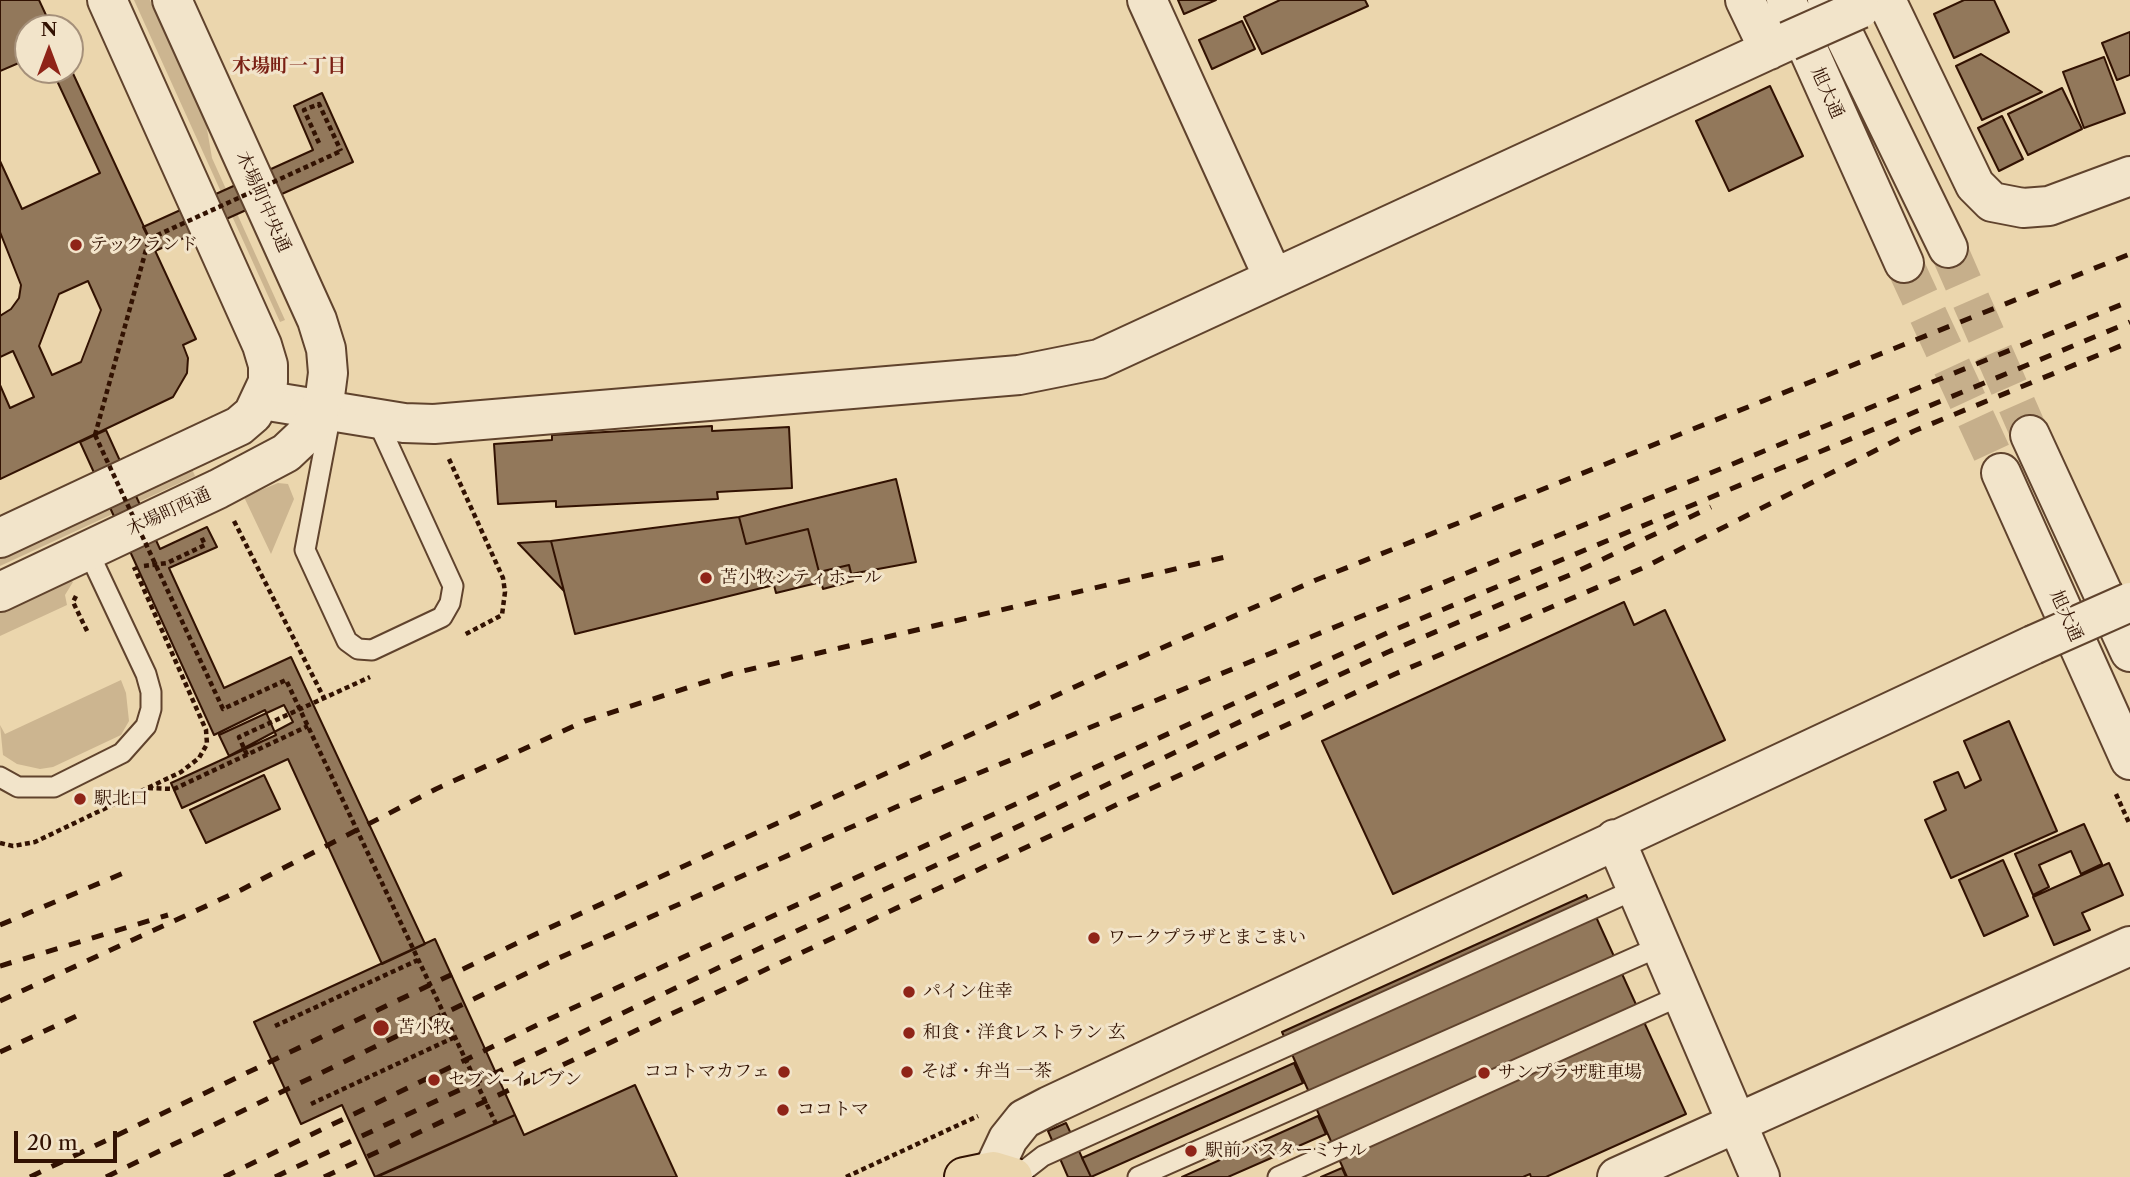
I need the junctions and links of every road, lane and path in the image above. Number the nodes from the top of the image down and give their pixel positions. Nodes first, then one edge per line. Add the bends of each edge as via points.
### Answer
1 (107, 0) edge
2 (172, 0) edge
3 (1147, 0) edge
4 (1745, 0) edge
5 (1786, 0) edge
6 (1863, 2) edge
7 (1779, 46) junction
8 (319, 143) dead end
9 (2130, 176) edge
10 (1948, 248) tunnel mouth
11 (1904, 263) tunnel mouth
12 (1273, 276) junction
13 (262, 400) junction
14 (326, 410) junction
15 (376, 418) junction
16 (2030, 435) tunnel mouth
17 (2001, 473) tunnel mouth
18 (230, 513) dead end
19 (0, 538) edge
20 (161, 546) dead end
21 (88, 551) junction
22 (0, 593) edge
23 (2130, 602) edge
24 (2130, 652) edge
25 (324, 698) dead end
26 (290, 713) dead end
27 (308, 726) junction
28 (247, 755) junction
29 (2130, 760) edge
30 (0, 777) edge
31 (147, 788) junction
32 (1615, 839) junction
33 (0, 844) edge
34 (1636, 889) junction
35 (1661, 946) junction
36 (2130, 946) edge
37 (418, 960) junction
38 (1682, 995) junction
39 (275, 1026) dead end
40 (455, 1037) junction
41 (311, 1104) dead end
42 (991, 1110) dead end
43 (496, 1124) dead end
44 (1737, 1124) junction
45 (986, 1176) edge
46 (846, 1177) edge
47 (1138, 1177) edge
48 (1278, 1177) edge
49 (1617, 1177) edge
50 (1760, 1177) edge

1 - 13 street via 262,345 268,382
2 - 14 street, 木場町中央通 via 317,320 326,349
3 - 12 street
4 - 7 street
5 - 11 street, 旭大通
6 - 7 street, bridge
6 - 9 street via 1975,186 1992,201 2023,208 2049,205
6 - 10 street
7 - 12 street
8 - 27 path, bridge via 304,110 318,104 341,151 149,239 95,435 223,709 286,680
12 - 15 street via 1099,359 1018,375 433,424
13 - 14 street
13 - 19 street via 239,426
14 - 15 street
14 - 15 lane via 305,550 347,641 358,649 372,650 442,617 453,586
14 - 21 street, 木場町西通 via 286,453
16 - 24 street
17 - 29 street, 旭大通
18 - 25 path
20 - 31 path via 138,557 134,567 206,730 207,744 181,772
21 - 22 street, 木場町西通
21 - 30 lane via 146,674 151,692 146,726 122,753 54,787 18,787
23 - 32 street, bridge
26 - 28 path via 239,737
27 - 28 path
27 - 37 path, bridge
28 - 31 path via 174,789
31 - 33 path via 34,842
32 - 34 street
32 - 45 street via 1024,1119
34 - 35 street
34 - 45 lane via 1043,1156
35 - 38 street
35 - 47 lane
36 - 44 street
37 - 39 path
37 - 40 path, bridge
38 - 44 street
38 - 48 lane
40 - 41 path
40 - 43 path, bridge
42 - 46 path
44 - 49 street
44 - 50 street

